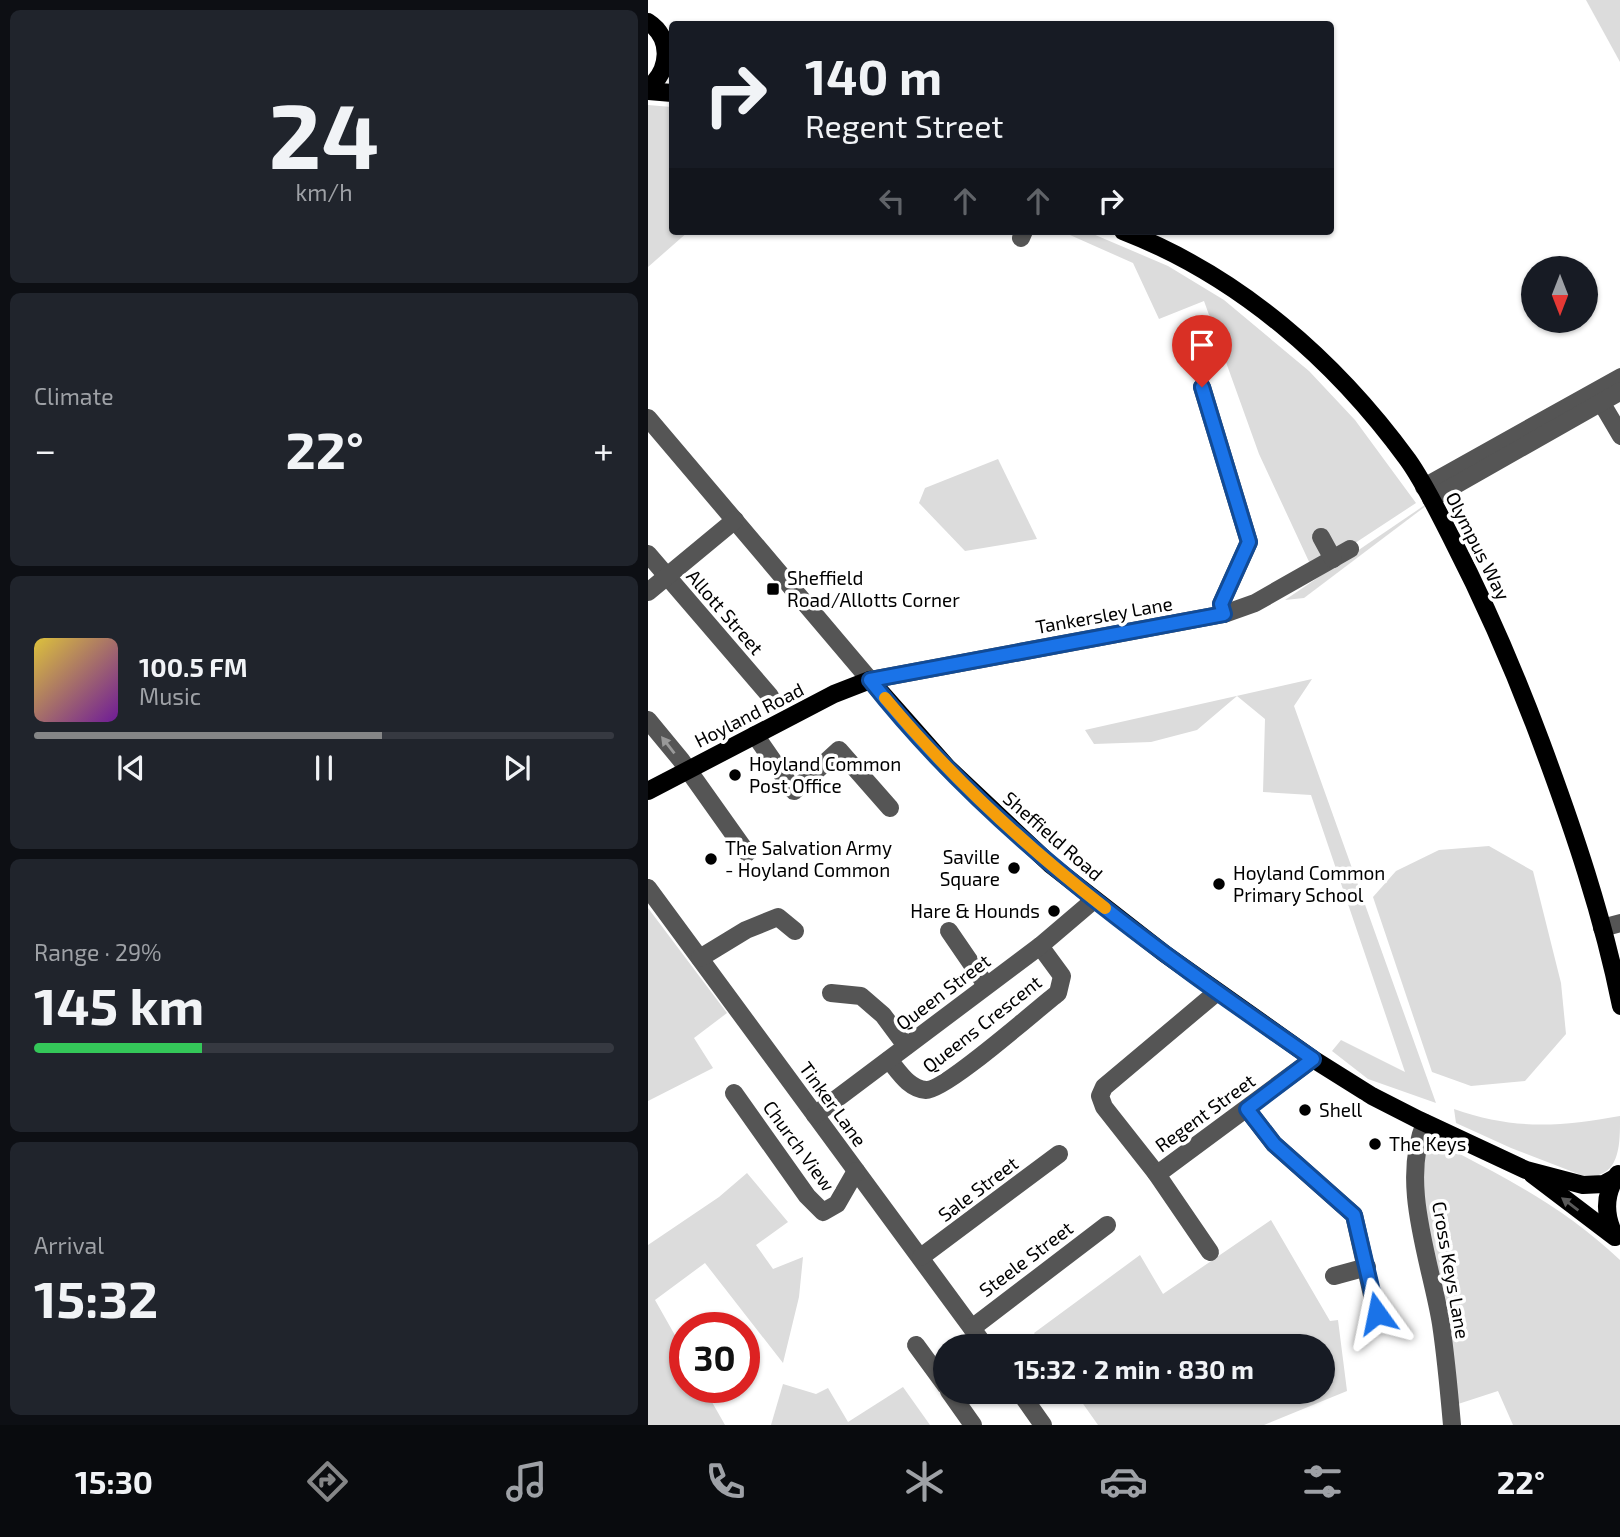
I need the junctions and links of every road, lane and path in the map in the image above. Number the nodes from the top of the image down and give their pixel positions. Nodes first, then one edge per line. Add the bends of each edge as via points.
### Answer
1 (648, 22) edge
2 (669, 52) edge
3 (648, 89) edge
4 (669, 92) edge
5 (1131, 235) edge
6 (1620, 377) edge
7 (1202, 387) dead end
8 (1620, 391) edge
9 (1573, 402) junction
10 (1601, 402) junction
11 (650, 425) edge
12 (1620, 436) edge
13 (1428, 493) junction
14 (735, 520) junction
15 (1321, 537) dead end
16 (1350, 549) dead end
17 (648, 554) edge
18 (1333, 559) junction
19 (667, 577) junction
20 (648, 592) edge
21 (1224, 614) junction
22 (870, 680) junction
23 (770, 696) dead end
24 (648, 720) edge
25 (755, 735) junction
26 (687, 770) junction
27 (648, 791) edge
28 (890, 808) dead end
29 (747, 853) dead end
30 (648, 888) edge
31 (1094, 900) junction
32 (1620, 923) edge
33 (1602, 928) junction
34 (949, 930) dead end
35 (795, 931) dead end
36 (1040, 946) junction
37 (700, 958) junction
38 (986, 985) junction
39 (1217, 992) junction
40 (831, 993) dead end
41 (1620, 1006) edge
42 (906, 1046) junction
43 (1313, 1059) junction
44 (889, 1060) junction
45 (734, 1093) dead end
46 (1247, 1109) junction
47 (815, 1115) junction
48 (1425, 1123) junction
49 (1059, 1154) dead end
50 (1526, 1170) junction
51 (856, 1171) junction
52 (1156, 1173) junction
53 (1618, 1175) edge
54 (1107, 1225) dead end
55 (1618, 1240) edge
56 (1210, 1252) dead end
57 (921, 1257) junction
58 (1367, 1267) junction
59 (1334, 1276) dead end
60 (1377, 1313) dead end
61 (972, 1328) junction
62 (976, 1334) edge
63 (916, 1345) dead end
64 (933, 1368) edge
65 (958, 1404) edge
66 (1028, 1404) edge
67 (1041, 1424) edge
68 (973, 1425) edge
69 (1452, 1425) edge

1 - 2 main road
2 - 3 main road via 663,72
3 - 4 main road
5 - 13 main road, Olympus Way via 1201,268 1268,312 1345,384
6 - 9 street
7 - 21 street via 1249,542 1221,604
8 - 10 street
9 - 10 street
9 - 13 street
10 - 12 street
10 - 13 street
11 - 14 street, Sheffield Road
13 - 33 main road, Olympus Way via 1520,685 1564,803
14 - 19 street
14 - 22 street, Sheffield Road
15 - 18 street
16 - 18 street, Tankersley Lane
17 - 19 street, Allott Street
18 - 21 street, Tankersley Lane via 1255,603
19 - 20 street
19 - 23 street, Allott Street
21 - 22 street, Tankersley Lane
22 - 25 main road, Hoyland Road
22 - 31 main road, Sheffield Road via 983,803
26 -> 24 street
25 - 26 main road, Hoyland Road
25 - 28 street via 794,791 839,750
26 - 27 main road, Hoyland Road
26 - 29 street
30 - 37 street, Tinker Lane
31 - 36 street, Queen Street
31 - 39 main road, Sheffield Road
32 - 33 street
33 - 41 main road, Olympus Way
34 - 38 street
35 - 37 street via 778,917
36 - 38 street, Queen Street
36 - 44 street, Queens Crescent via 1062,976 1058,993 954,1076 930,1090 918,1089
37 - 47 street, Tinker Lane
38 - 42 street, Queen Street
39 - 43 main road, Sheffield Road
39 - 52 street, Regent Street via 1104,1087 1100,1096
40 - 42 street via 861,996 883,1015
42 - 44 street, Queen Street
43 - 46 street, Regent Street
43 - 48 main road, Sheffield Road
44 - 47 street, Queen Street
45 - 51 street, Church View via 823,1212 837,1204
46 - 52 street, Regent Street
46 - 58 street via 1274,1144 1349,1208 1357,1220
47 - 51 street, Tinker Lane
48 - 50 main road, Sheffield Road
48 - 69 street, Cross Keys Lane via 1416,1159 1416,1201 1441,1323
49 - 57 street, Sale Street
50 - 53 main road, Sheffield Road via 1583,1185 1604,1184
55 -> 50 main road, Sheffield Road
51 - 57 street, Tinker Lane
52 - 56 street
53 - 55 main road via 1606,1208
54 - 61 street, Steele Street
57 - 61 street, Tinker Lane
58 - 59 street
58 - 60 street
61 - 62 street, Tinker Lane
63 - 64 street
65 - 68 street
66 - 67 street

